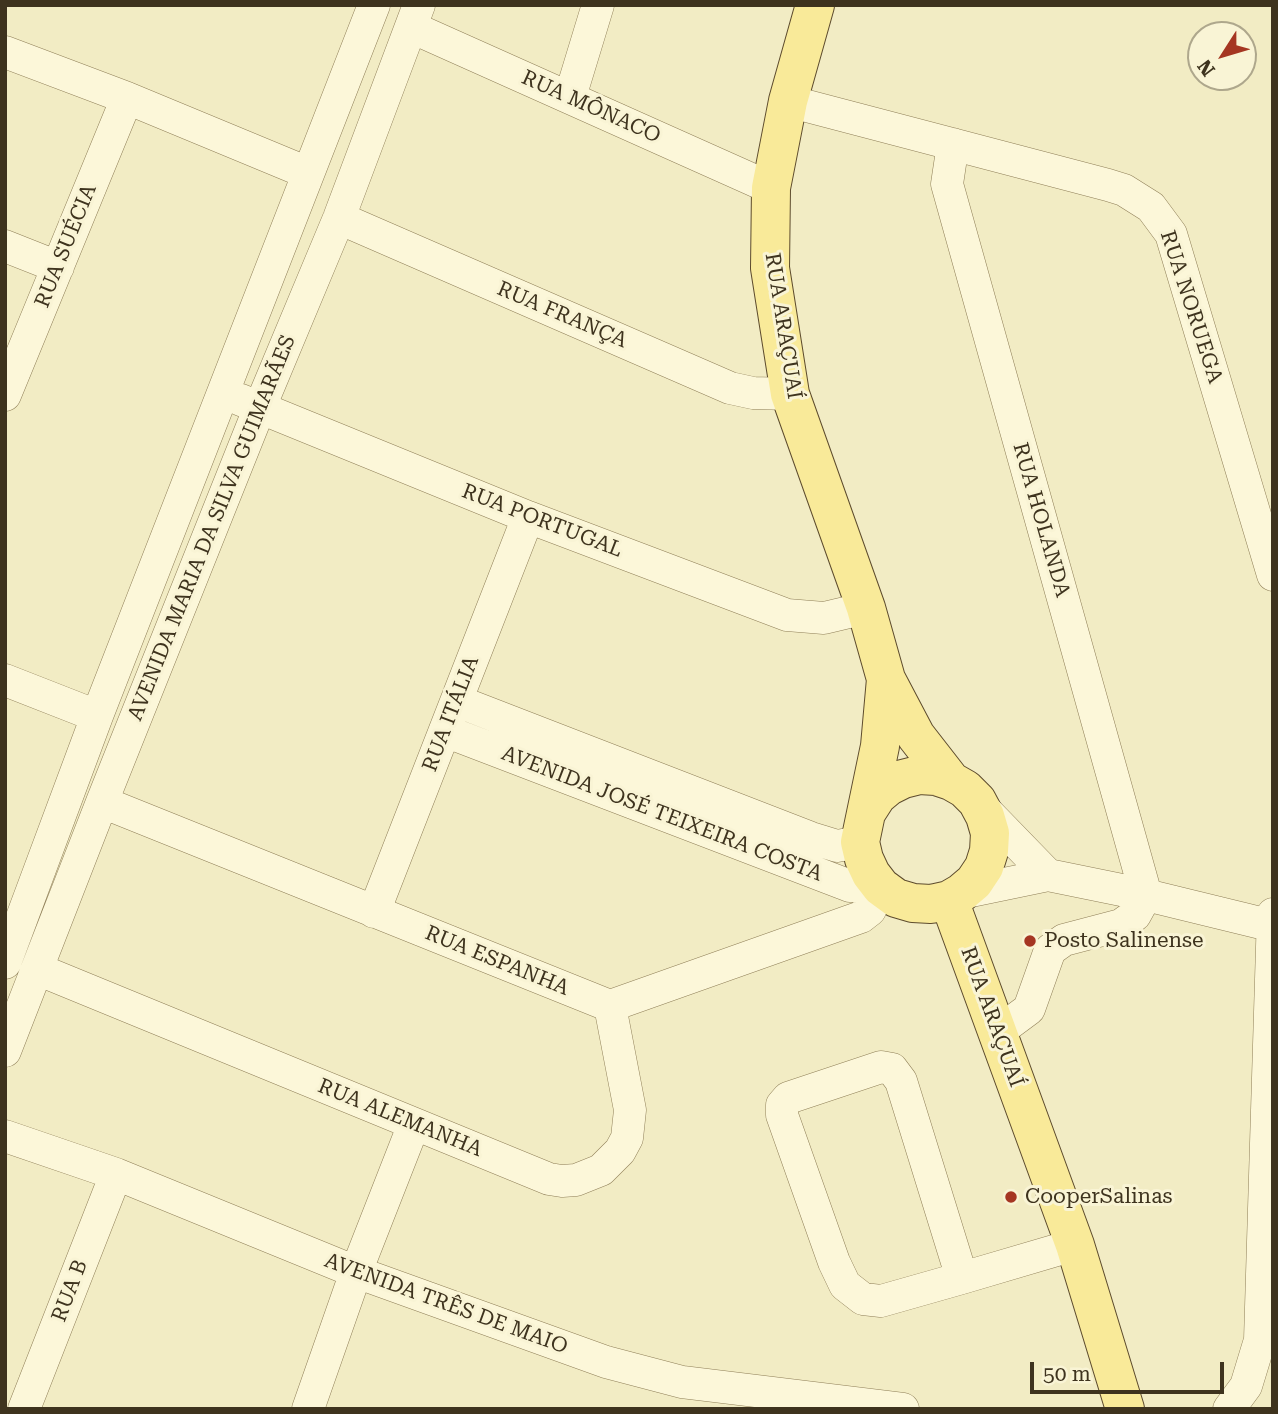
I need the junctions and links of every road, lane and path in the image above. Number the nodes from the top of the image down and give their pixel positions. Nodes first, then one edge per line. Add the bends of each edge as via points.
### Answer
1 (374, 5) edge
2 (598, 5) edge
3 (815, 5) edge
4 (415, 16) edge
5 (5, 52) edge
6 (570, 97) junction
7 (127, 98) junction
8 (788, 101) junction
9 (953, 144) junction
10 (308, 173) junction
11 (771, 188) junction
12 (339, 218) junction
13 (5, 247) edge
14 (58, 267) junction
15 (225, 393) junction
16 (790, 394) junction
17 (5, 395) edge
18 (260, 407) junction
19 (528, 517) junction
20 (1273, 575) edge
21 (866, 608) junction
22 (886, 679) junction
23 (5, 680) edge
24 (457, 701) junction
25 (97, 716) junction
26 (445, 731) junction
27 (964, 791) junction
28 (102, 803) junction
29 (864, 826) junction
30 (1048, 875) junction
31 (881, 887) junction
32 (1146, 895) junction
33 (955, 897) junction
34 (374, 912) junction
35 (1272, 922) edge
36 (6, 957) edge
37 (37, 969) junction
38 (610, 1006) junction
39 (998, 1032) junction
40 (5, 1051) edge
41 (414, 1124) junction
42 (5, 1136) edge
43 (116, 1174) junction
44 (1075, 1245) junction
45 (356, 1272) junction
46 (962, 1278) junction
47 (1237, 1398) edge
48 (24, 1409) edge
49 (308, 1409) edge
50 (903, 1409) edge
51 (1125, 1409) edge

1 - 10 street, AVENIDA MARIA DA SILVA GUIMARÃES
2 - 6 street
3 - 8 main road, RUA ARAÇUAÍ
4 - 6 street, RUA MÔNACO
4 - 12 street, AVENIDA MARIA DA SILVA GUIMARÃES
5 - 7 street
6 - 11 street, RUA MÔNACO
7 - 10 street
7 - 14 street, RUA SUÉCIA
8 - 9 street, RUA NORUEGA
8 - 11 main road, RUA ARAÇUAÍ
9 - 20 street, RUA NORUEGA via 1124,190 1162,219 1171,234
9 - 32 street, RUA HOLANDA via 947,184
10 - 15 street, AVENIDA MARIA DA SILVA GUIMARÃES
11 - 16 main road, RUA ARAÇUAÍ via 770,268
12 - 16 street, RUA FRANÇA via 730,388
12 - 18 street, AVENIDA MARIA DA SILVA GUIMARÃES
13 - 14 street
14 - 17 street, RUA SUÉCIA
15 - 18 street, RUA PORTUGAL
15 - 25 street, AVENIDA MARIA DA SILVA GUIMARÃES
16 - 21 main road, RUA ARAÇUAÍ
18 - 19 street, RUA PORTUGAL
18 - 28 street, AVENIDA MARIA DA SILVA GUIMARÃES
19 - 21 street, RUA PORTUGAL via 787,615 824,618
19 - 24 street, RUA ITÁLIA
21 - 22 main road, RUA ARAÇUAÍ
22 - 27 main road, RUA ARAÇUAÍ via 916,736
22 - 29 main road, RUA ARAÇUAÍ via 880,746
23 - 25 street
24 - 26 street, RUA ITÁLIA
24 - 29 street, AVENIDA JOSÉ TEIXEIRA COSTA via 811,838 838,845
25 - 36 street, AVENIDA MARIA DA SILVA GUIMARÃES
26 - 31 street, AVENIDA JOSÉ TEIXEIRA COSTA via 850,886
26 - 34 street, RUA ITÁLIA
27 - 29 main road via 919,775 904,779 877,796
27 - 30 street
27 - 33 main road via 988,825 989,851 974,882
28 - 34 street, RUA ESPANHA
28 - 37 street, AVENIDA MARIA DA SILVA GUIMARÃES
29 - 31 main road via 867,866
30 - 32 street
30 - 33 street
31 - 33 main road via 914,903 932,904
31 - 38 street via 870,910 861,917
32 - 35 street
32 - 39 street via 1135,915 1121,925 1064,940 1050,950 1028,1009
33 - 39 main road, RUA ARAÇUAÍ
34 - 38 street, RUA ESPANHA
35 - 47 street via 1260,1340
37 - 40 street, AVENIDA MARIA DA SILVA GUIMARÃES
37 - 41 street, RUA ALEMANHA
38 - 41 street, RUA ALEMANHA via 630,1124 620,1151 601,1170 576,1180 549,1179
39 - 44 main road, RUA ARAÇUAÍ
41 - 45 street
42 - 43 street, AVENIDA TRÊS DE MAIO
43 - 45 street, AVENIDA TRÊS DE MAIO
43 - 48 street, RUA B
44 - 46 street
44 - 51 main road, RUA ARAÇUAÍ
45 - 49 street
45 - 50 street, AVENIDA TRÊS DE MAIO via 606,1362 682,1382
46 - 46 street via 901,1081 892,1069 881,1067 788,1098 782,1115 845,1286 863,1298 881,1301

